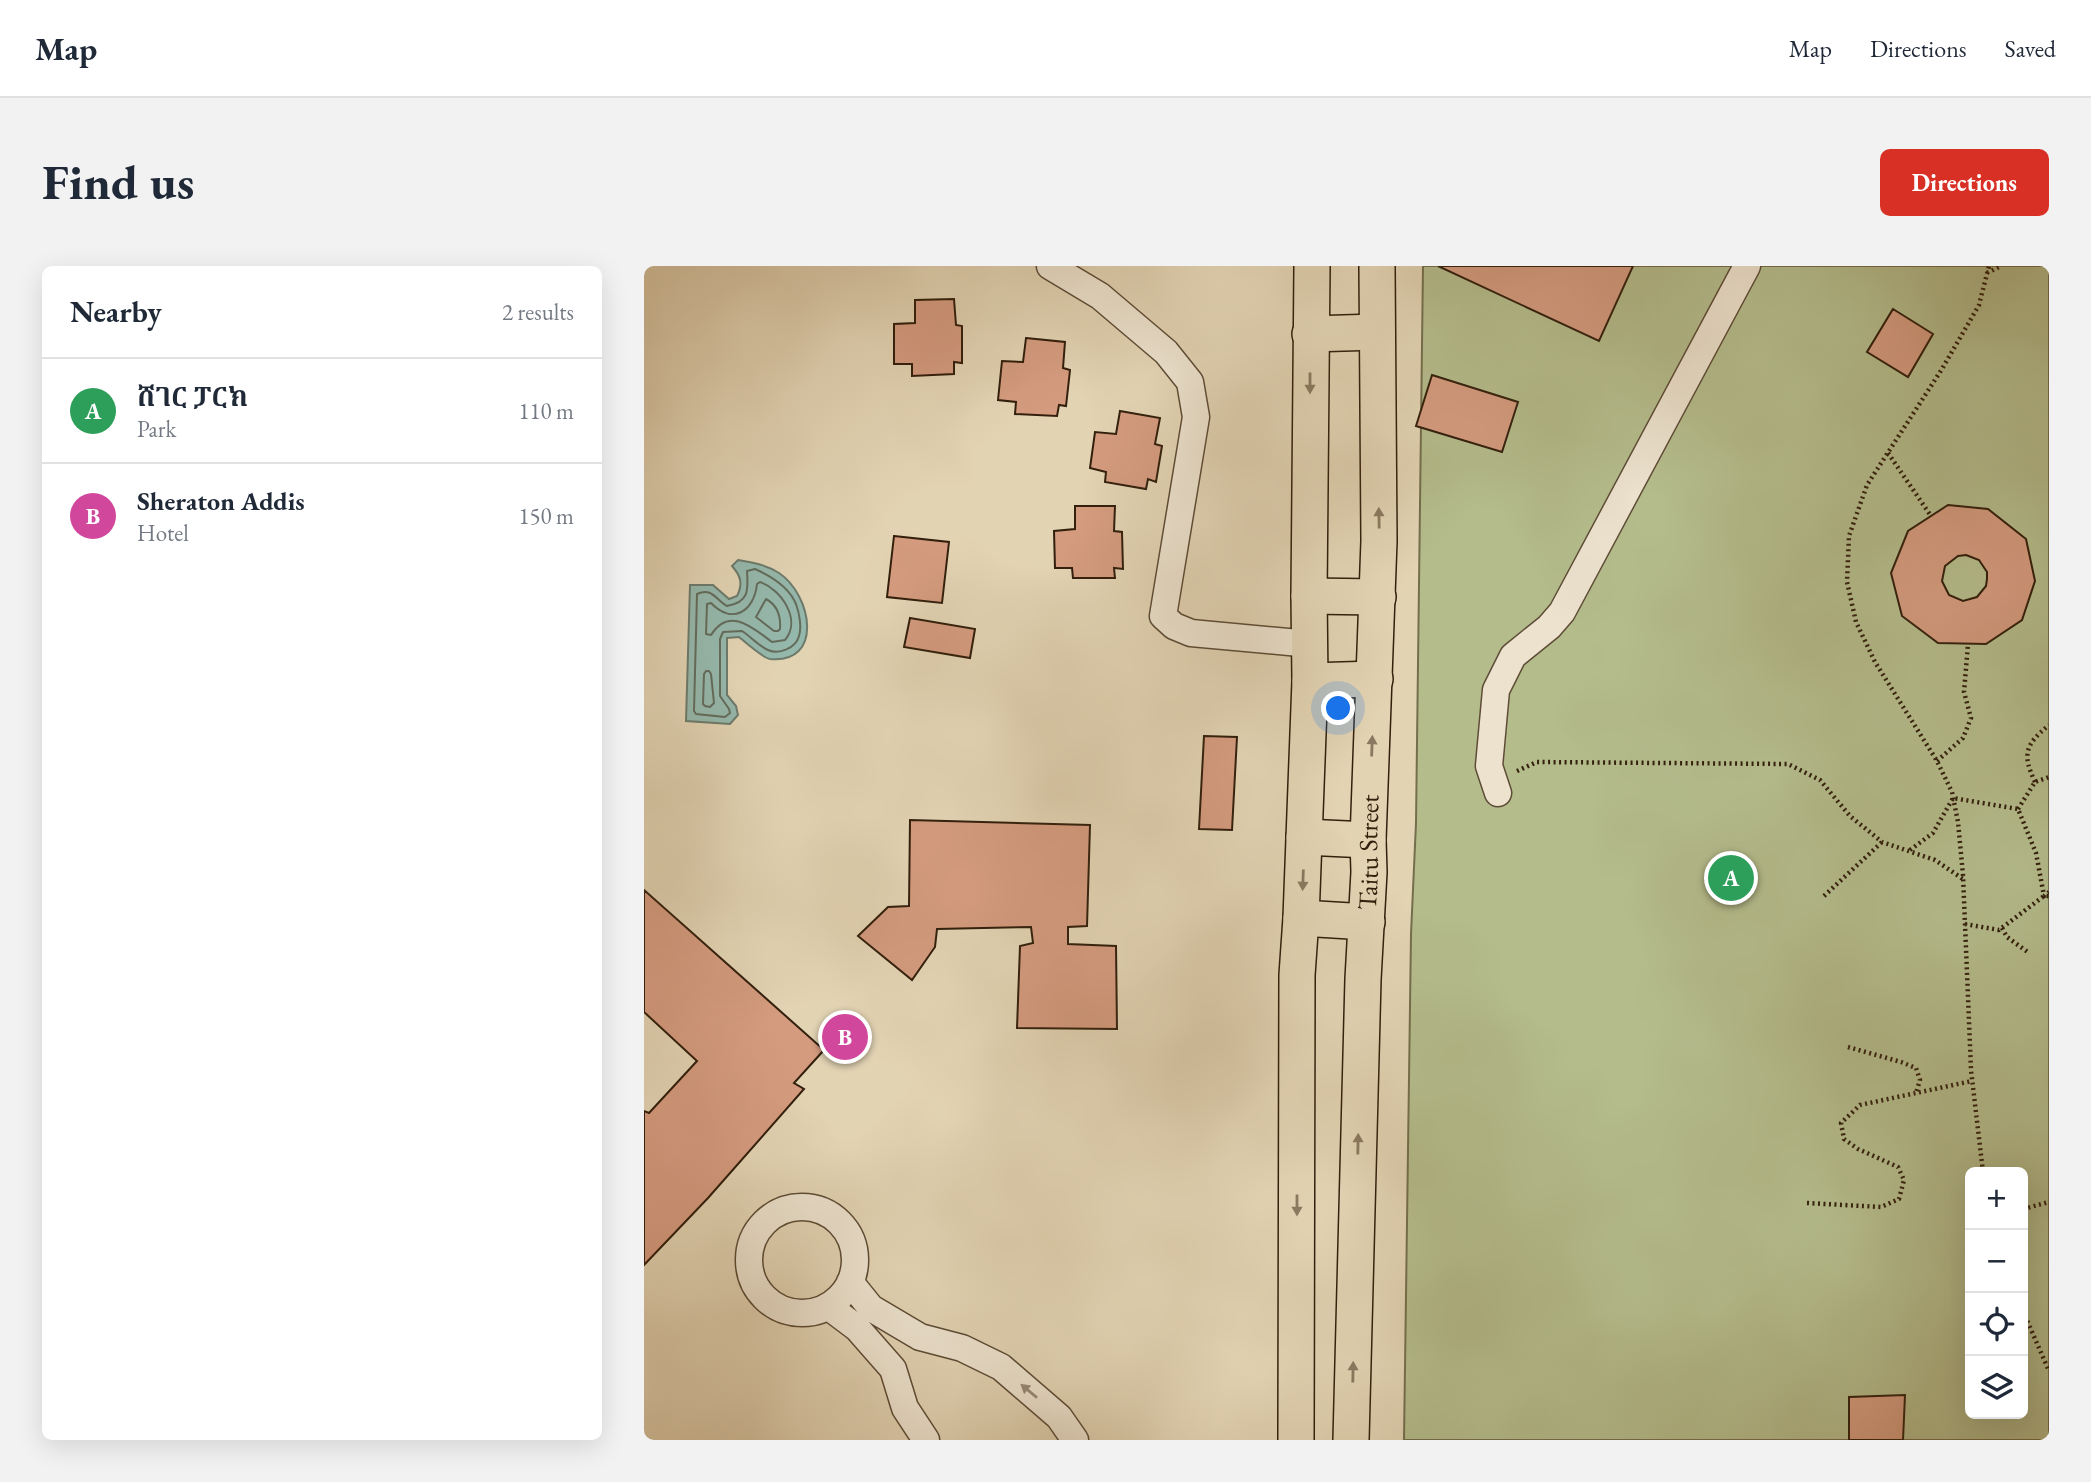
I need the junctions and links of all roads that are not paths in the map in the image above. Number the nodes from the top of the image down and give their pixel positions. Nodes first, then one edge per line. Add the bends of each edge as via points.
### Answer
1 (1050, 266) edge
2 (1312, 266) edge
3 (1377, 266) edge
4 (1747, 266) edge
5 (1377, 332) junction
6 (1310, 334) junction
7 (1309, 596) junction
8 (1377, 597) junction
9 (1310, 644) junction
10 (1375, 679) junction
11 (1310, 681) junction
12 (1498, 793) road end
13 (1304, 837) junction
14 (1368, 840) junction
15 (1301, 918) junction
16 (1367, 922) junction
17 (850, 1282) junction
18 (829, 1307) junction
19 (920, 1337) junction
20 (893, 1369) junction
21 (926, 1440) edge
22 (1075, 1440) edge
23 (1296, 1440) edge
24 (1351, 1440) edge

1 - 9 lane via 1100,296 1166,352 1190,382 1196,417 1163,616 1191,633
2 - 6 main road
3 - 5 main road, Taitu Street
4 - 12 lane via 1562,612 1513,656 1496,690 1489,766
5 - 6 main road
8 -> 5 main road, Taitu Street
6 -> 7 main road
7 - 8 main road
7 - 9 main road
8 - 10 main road, Taitu Street
9 - 11 main road
10 - 11 main road
14 -> 10 main road, Taitu Street
11 - 13 main road
13 - 14 main road
13 -> 15 main road
14 - 16 main road, Taitu Street
15 - 16 main road
15 -> 23 main road
24 -> 16 main road, Taitu Street
17 - 18 lane
17 - 18 lane via 856,1258 852,1239 827,1212 788,1209 758,1230 748,1265 764,1298 782,1310 800,1314
17 - 19 lane via 871,1307
18 - 20 lane via 857,1328
19 - 20 lane
22 -> 19 lane via 1059,1417 1001,1367 961,1348
20 - 21 lane via 905,1408

